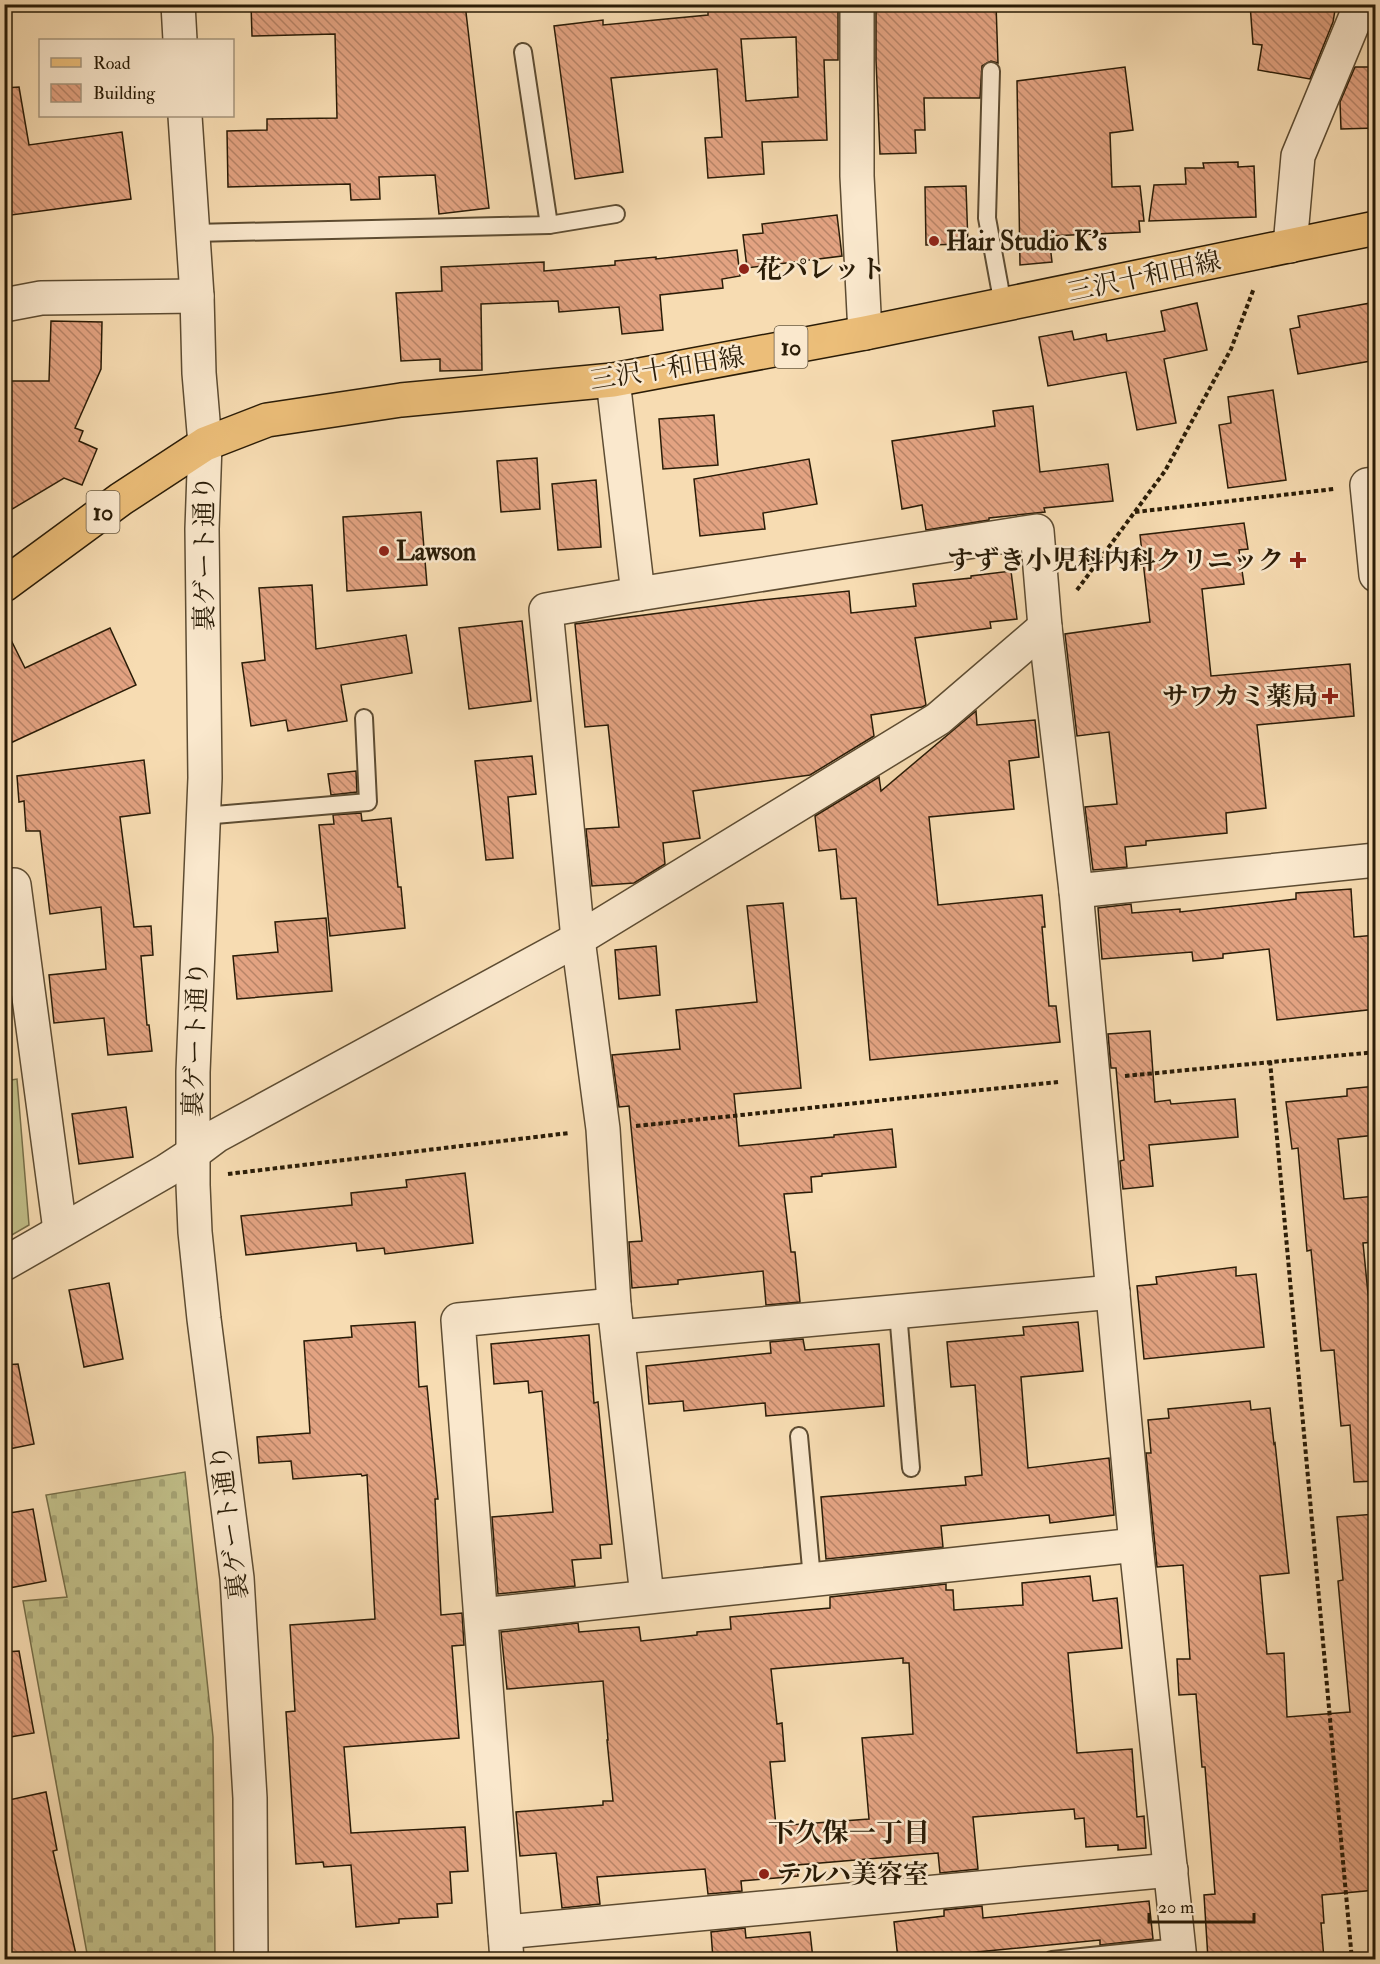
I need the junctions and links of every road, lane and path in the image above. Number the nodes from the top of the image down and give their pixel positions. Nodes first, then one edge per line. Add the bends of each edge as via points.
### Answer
1 (177, 4) edge
2 (857, 4) edge
3 (1361, 4) edge
4 (180, 39) edge
5 (523, 52) dead end
6 (992, 71) dead end
7 (185, 117) edge
8 (616, 214) dead end
9 (549, 225) junction
10 (1376, 228) edge
11 (193, 233) junction
12 (1290, 246) junction
13 (1256, 282) dead end
14 (197, 296) junction
15 (4, 305) edge
16 (1003, 305) junction
17 (864, 333) junction
18 (613, 380) junction
19 (206, 444) junction
20 (1371, 484) edge
21 (1135, 512) junction
22 (1376, 575) edge
23 (4, 585) edge
24 (638, 594) junction
25 (1045, 627) junction
26 (364, 718) dead end
27 (203, 816) junction
28 (1376, 860) edge
29 (4, 887) edge
30 (1076, 891) junction
31 (578, 939) junction
32 (1376, 1052) edge
33 (1270, 1061) junction
34 (1094, 1079) junction
35 (603, 1129) junction
36 (192, 1154) junction
37 (217, 1175) dead end
38 (60, 1230) junction
39 (4, 1264) edge
40 (1113, 1292) junction
41 (614, 1305) junction
42 (898, 1312) junction
43 (618, 1337) junction
44 (800, 1436) dead end
45 (910, 1467) dead end
46 (1136, 1545) junction
47 (812, 1579) junction
48 (647, 1596) junction
49 (481, 1615) junction
50 (1171, 1870) junction
51 (506, 1946) edge
52 (1179, 1953) edge
53 (251, 1959) edge
54 (1052, 1959) edge
55 (1352, 1959) edge

1 - 4 street
2 - 17 street via 857,176
3 - 12 street via 1298,156
5 - 9 lane
6 - 16 lane via 987,218
7 - 11 street, 裏ゲート通り
8 - 9 lane
9 - 11 lane
10 - 12 main road, 三沢十和田線 / 10
11 - 14 street, 裏ゲート通り
12 - 16 main road, 三沢十和田線 / 10
13 - 21 path via 1231,349 1165,471
14 - 15 street via 41,298
14 - 19 street, 裏ゲート通り
16 - 17 main road, 三沢十和田線 / 10
17 - 18 main road, 三沢十和田線 / 10
18 - 19 main road, 三沢十和田線 / 10 via 400,400 267,420
18 - 24 street
19 - 23 main road, 10 via 121,499
19 - 27 street, 裏ゲート通り via 202,529
20 - 21 path
20 - 22 street
21 - 25 path via 1067,605
24 - 25 street via 1037,531
24 - 31 street via 546,610
25 - 30 street
25 - 31 street via 938,718
26 - 27 lane via 368,802
27 - 36 street, 裏ゲート通り
28 - 30 street
29 - 38 street via 14,885
30 - 34 street
31 - 35 street
31 - 36 street via 216,1136
32 - 33 path
33 - 34 path
33 - 55 path
34 - 35 path
34 - 40 street
35 - 37 path
35 - 41 street
36 - 38 street
36 - 53 street, 裏ゲート通り via 204,1319 237,1578 250,1798
38 - 39 street
40 - 42 street
40 - 46 street
41 - 43 street
41 - 49 street via 458,1320
42 - 43 street
42 - 45 lane
43 - 48 street
44 - 47 lane
46 - 47 street
46 - 50 street
47 - 48 street
48 - 49 street
49 - 51 street
50 - 51 street
50 - 52 street
52 - 54 lane

